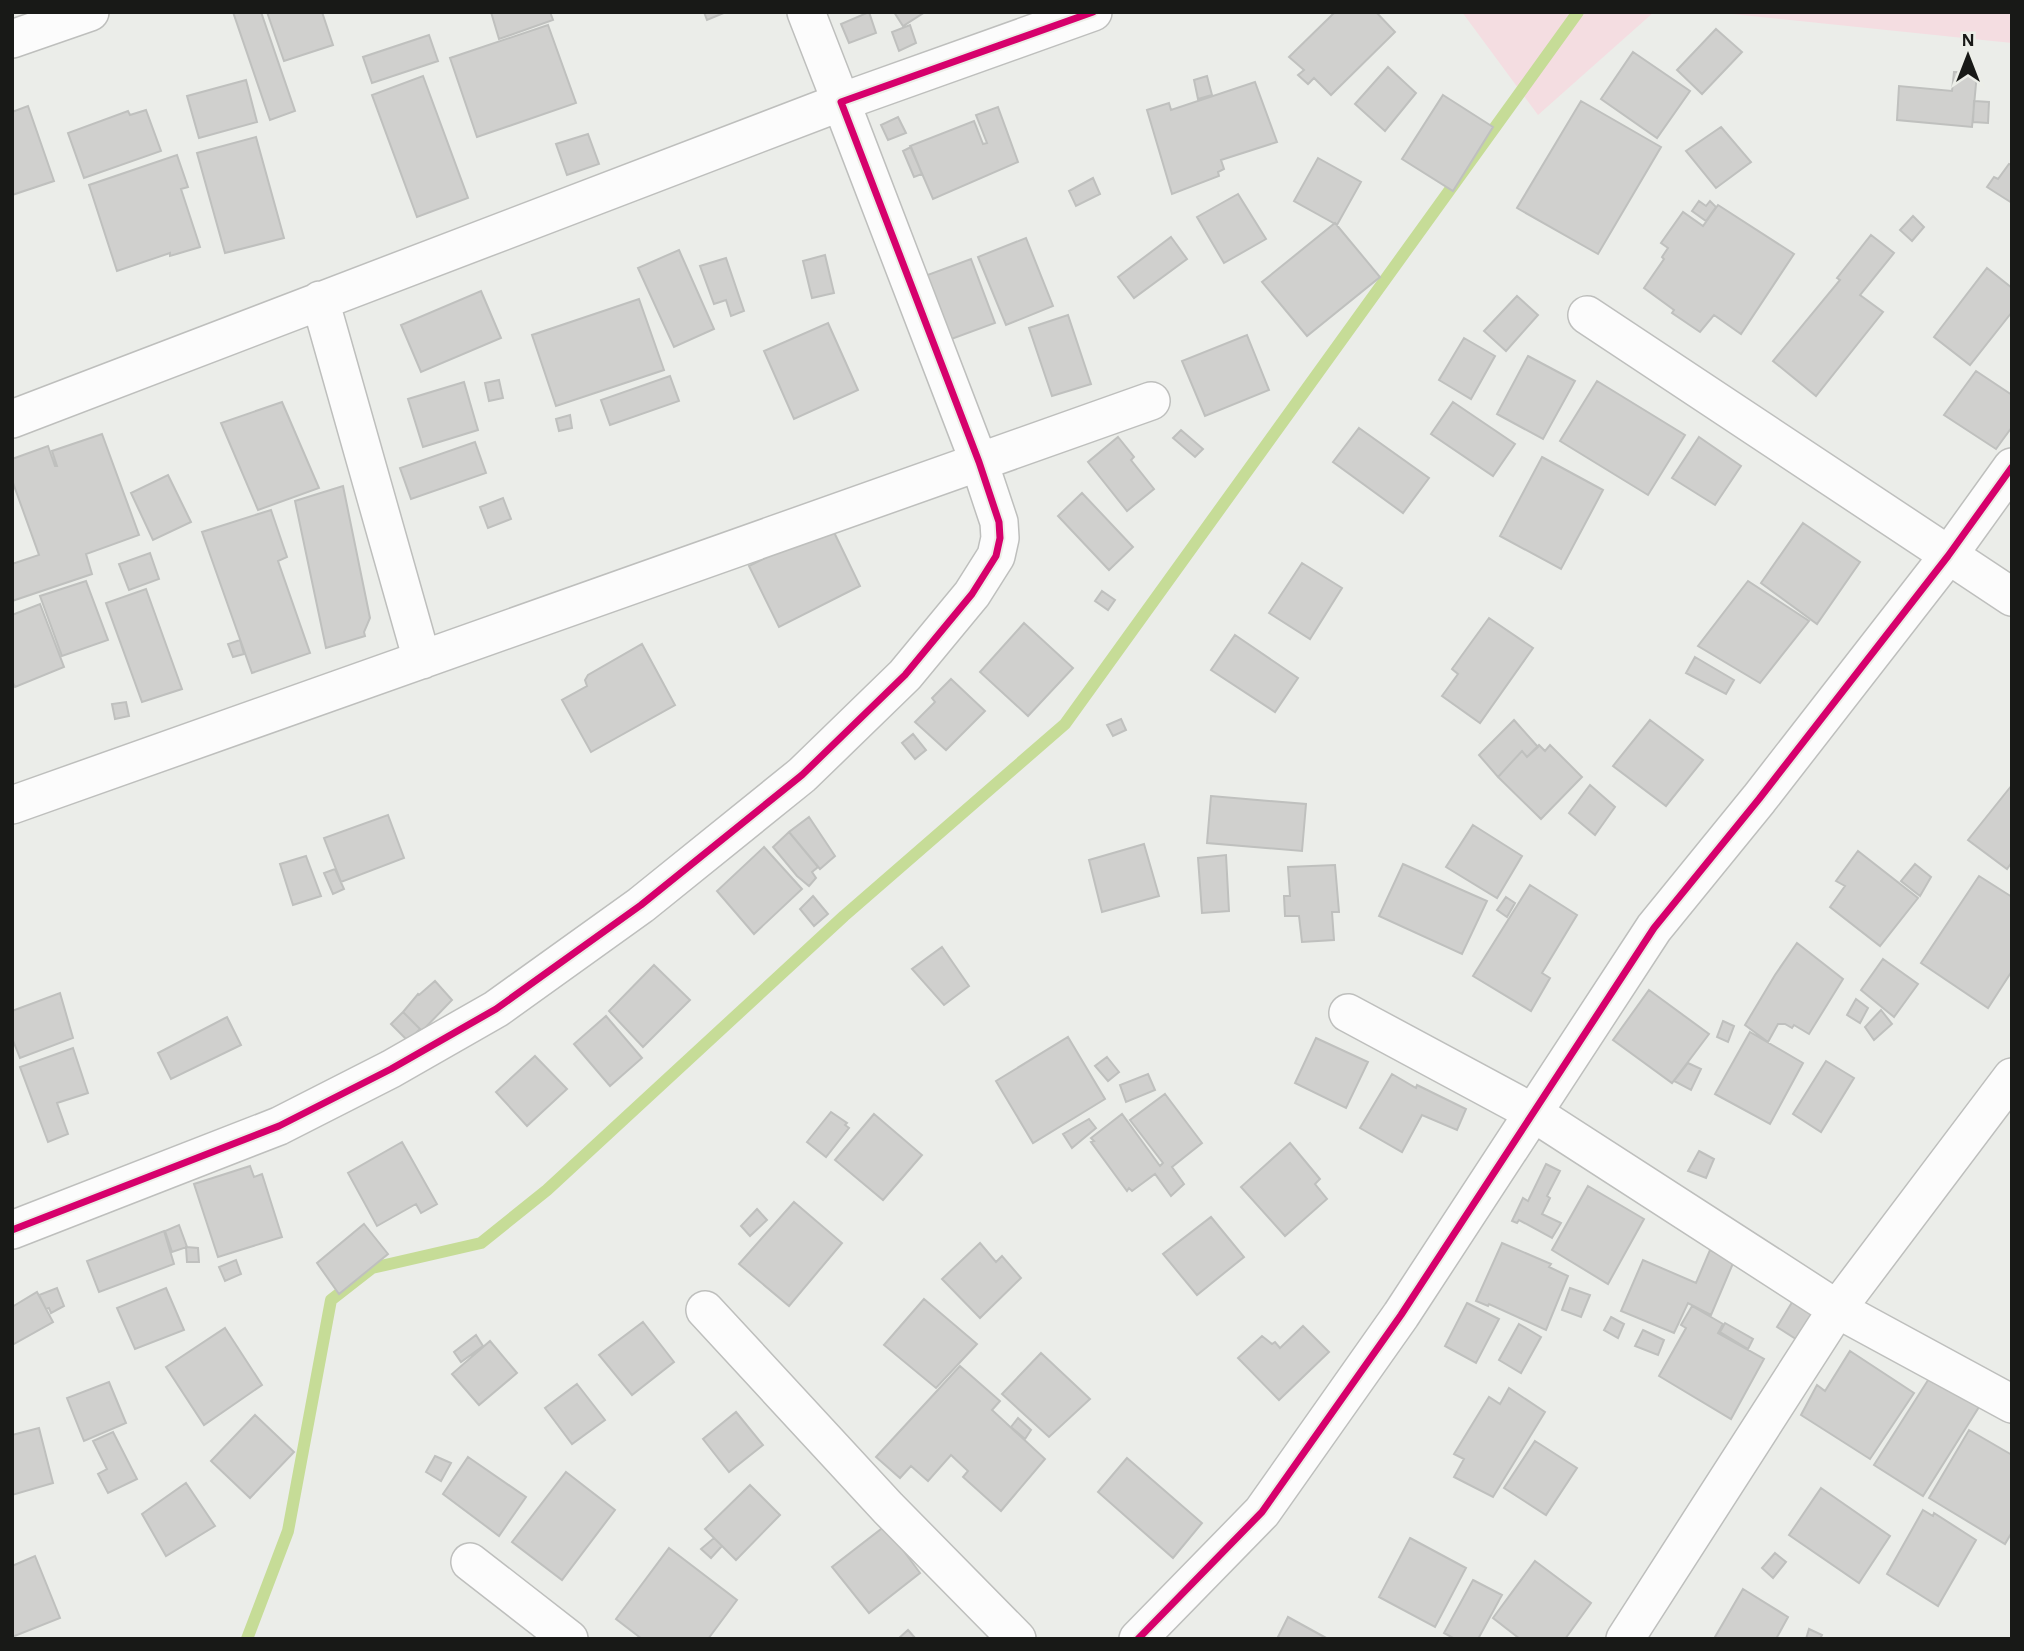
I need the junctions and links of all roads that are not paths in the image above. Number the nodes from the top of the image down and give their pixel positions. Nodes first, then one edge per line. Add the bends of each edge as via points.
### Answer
1 (90, 12) edge
2 (806, 12) edge
3 (1093, 12) edge
4 (12, 39) edge
5 (841, 102) junction
6 (320, 300) junction
7 (1587, 314) dead end
8 (1151, 401) dead end
9 (12, 419) edge
10 (979, 462) junction
11 (2012, 467) edge
12 (1948, 556) junction
13 (2012, 597) edge
14 (422, 660) junction
15 (12, 805) edge
16 (1348, 1013) dead end
17 (2012, 1077) edge
18 (1532, 1112) junction
19 (12, 1230) edge
20 (1837, 1309) junction
21 (705, 1310) dead end
22 (2012, 1404) edge
23 (470, 1562) dead end
24 (569, 1639) edge
25 (1017, 1639) edge
26 (1138, 1639) edge
27 (1625, 1639) edge

1 - 4 street
2 - 5 street
3 - 5 street
5 - 6 street
5 - 10 street
6 - 9 street
6 - 14 street
7 - 12 street
8 - 10 street
10 - 14 street
10 - 19 street via 1000,538 996,556 972,594 905,674 802,775 641,905 495,1009 391,1069 279,1126
11 - 12 street
12 - 13 street
12 - 18 street via 1654,928
14 - 15 street
16 - 18 street
17 - 20 street
18 - 20 street
18 - 26 street via 1401,1315 1262,1512
20 - 22 street
20 - 27 street
21 - 25 street
23 - 24 street

